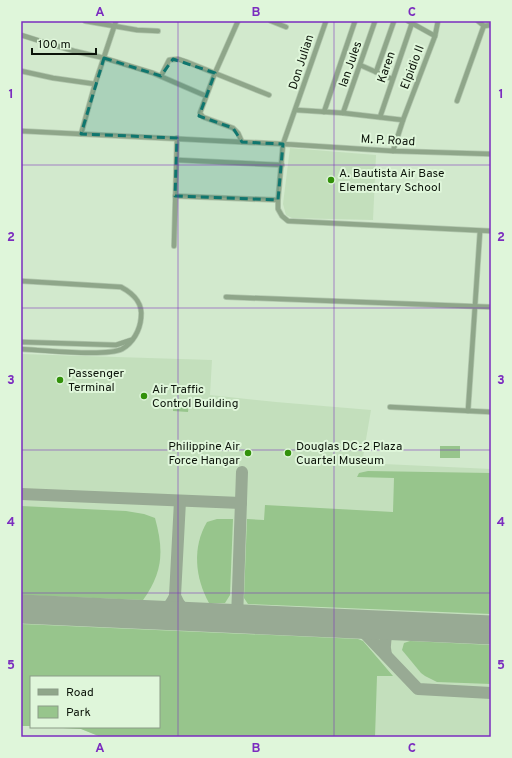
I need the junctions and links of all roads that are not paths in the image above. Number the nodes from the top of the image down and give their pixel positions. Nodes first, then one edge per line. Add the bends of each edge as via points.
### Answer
1 (85, 21) edge
2 (116, 21) edge
3 (238, 21) edge
4 (271, 21) edge
5 (326, 21) edge
6 (355, 21) edge
7 (375, 21) edge
8 (394, 21) edge
9 (438, 21) edge
10 (478, 21) edge
11 (410, 22) edge
12 (491, 25) edge
13 (484, 26) junction
14 (114, 27) junction
15 (286, 27) dead end
16 (158, 31) dead end
17 (21, 35) edge
18 (435, 36) junction
19 (104, 58) junction
20 (360, 65) junction
21 (21, 71) edge
22 (376, 72) junction
23 (215, 73) junction
24 (161, 76) junction
25 (392, 79) junction
26 (95, 84) junction
27 (269, 95) dead end
28 (206, 96) junction
29 (457, 101) dead end
30 (296, 110) junction
31 (324, 112) junction
32 (343, 113) junction
33 (380, 117) junction
34 (403, 120) junction
35 (21, 131) edge
36 (81, 134) junction
37 (177, 138) junction
38 (242, 142) junction
39 (283, 144) junction
40 (393, 151) junction
41 (491, 154) edge
42 (176, 160) junction
43 (282, 165) junction
44 (174, 196) junction
45 (278, 200) junction
46 (480, 231) junction
47 (491, 231) edge
48 (174, 246) dead end
49 (21, 281) edge
50 (226, 297) dead end
51 (474, 306) junction
52 (491, 307) edge
53 (133, 339) junction
54 (21, 342) edge
55 (21, 350) edge
56 (390, 407) dead end
57 (468, 411) junction
58 (491, 412) edge

1 - 14 street
2 - 14 street
3 - 23 street
4 - 15 street
5 - 30 street, Don Julian
6 - 31 street
7 - 20 street, Ian Jules
8 - 22 street
9 - 18 street, Elpidio II
10 - 13 street
11 - 18 street
11 - 25 street, Karen
12 - 13 street
13 - 29 street
14 - 16 street
14 - 19 street
17 - 19 street
18 - 34 street, Elpidio II
19 - 24 street
19 - 26 street
20 - 22 street
20 - 32 street, Ian Jules
21 - 26 street
22 - 25 street
23 - 24 street via 173,59 169,60
23 - 27 street
23 - 28 street
24 - 28 street
25 - 33 street, Karen
26 - 36 street
28 - 38 street via 201,116 236,130
30 - 31 street
30 - 39 street, Don Julian
31 - 32 street
32 - 33 street
33 - 34 street
34 - 40 street, Elpidio II
35 - 36 street, M. P. Road
36 - 37 street, M. P. Road
37 - 38 street, M. P. Road
37 - 42 street
38 - 39 street, M. P. Road
39 - 40 street, M. P. Road
39 - 43 street, Don Julian
40 - 41 street, M. P. Road
42 - 43 street
42 - 44 street
43 - 45 street, Don Julian
44 - 45 street
44 - 48 street
45 - 46 street via 278,209 288,221
46 - 47 street
46 - 51 street
49 - 53 street via 121,287 133,294 142,310 140,326
50 - 51 street
51 - 52 street
51 - 57 street
53 - 54 street via 116,345
53 - 55 street via 121,349 104,352
56 - 57 street
57 - 58 street

